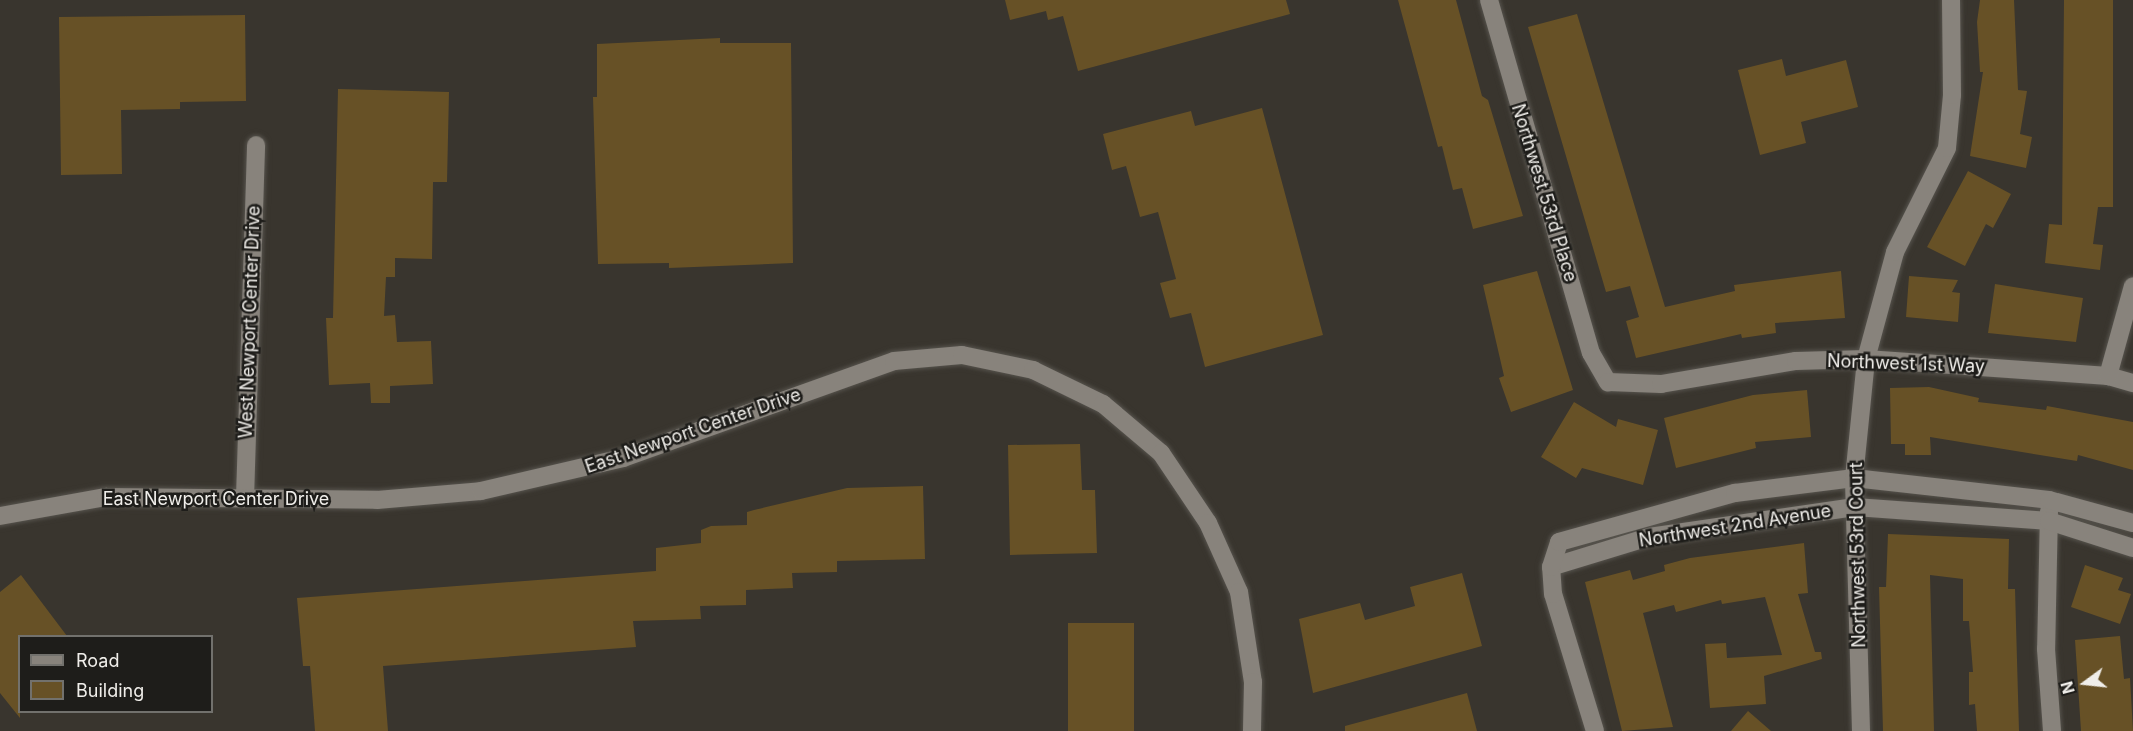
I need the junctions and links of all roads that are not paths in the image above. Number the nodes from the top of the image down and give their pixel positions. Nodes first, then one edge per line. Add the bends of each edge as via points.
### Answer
1 (1490, 0) edge
2 (1951, 0) edge
3 (256, 145) dead end
4 (2133, 286) edge
5 (1866, 358) junction
6 (2108, 376) junction
7 (1608, 382) joint
8 (2133, 383) edge
9 (1854, 478) junction
10 (245, 498) junction
11 (2049, 501) junction
12 (1855, 507) junction
13 (0, 516) edge
14 (2049, 521) junction
15 (2133, 523) edge
16 (2133, 549) edge
17 (1551, 567) junction
18 (1252, 731) edge
19 (1595, 731) edge
20 (1861, 731) edge
21 (2052, 731) edge

1 - 7 street, Northwest 53rd Place via 1592,353
2 - 5 street, Northwest 53rd Court via 1952,95 1947,148 1895,252
3 - 10 street, West Newport Center Drive
4 - 6 street
5 - 6 street, Northwest 1st Way
5 - 7 street, Northwest 1st Way via 1796,361 1661,384
5 - 9 street, Northwest 53rd Court
6 - 8 street, Northwest 1st Way
9 - 11 street, Northwest 2nd Avenue
9 - 12 street, Northwest 53rd Court
9 - 17 street, Northwest 2nd Avenue via 1735,493 1558,542
10 - 13 street, East Newport Center Drive via 106,497
10 - 18 street, East Newport Center Drive via 378,500 519,483 623,458 894,361 962,355 1033,370 1103,404 1152,446 1208,523 1239,592 1253,682
11 - 14 street
11 - 15 street, Northwest 2nd Avenue
12 - 14 street, Northwest 2nd Avenue
12 - 17 street, Northwest 2nd Avenue via 1649,537
12 - 20 street, Northwest 53rd Court
14 - 16 street, Northwest 2nd Avenue
14 - 21 street via 2046,649
17 - 19 street via 1553,594

